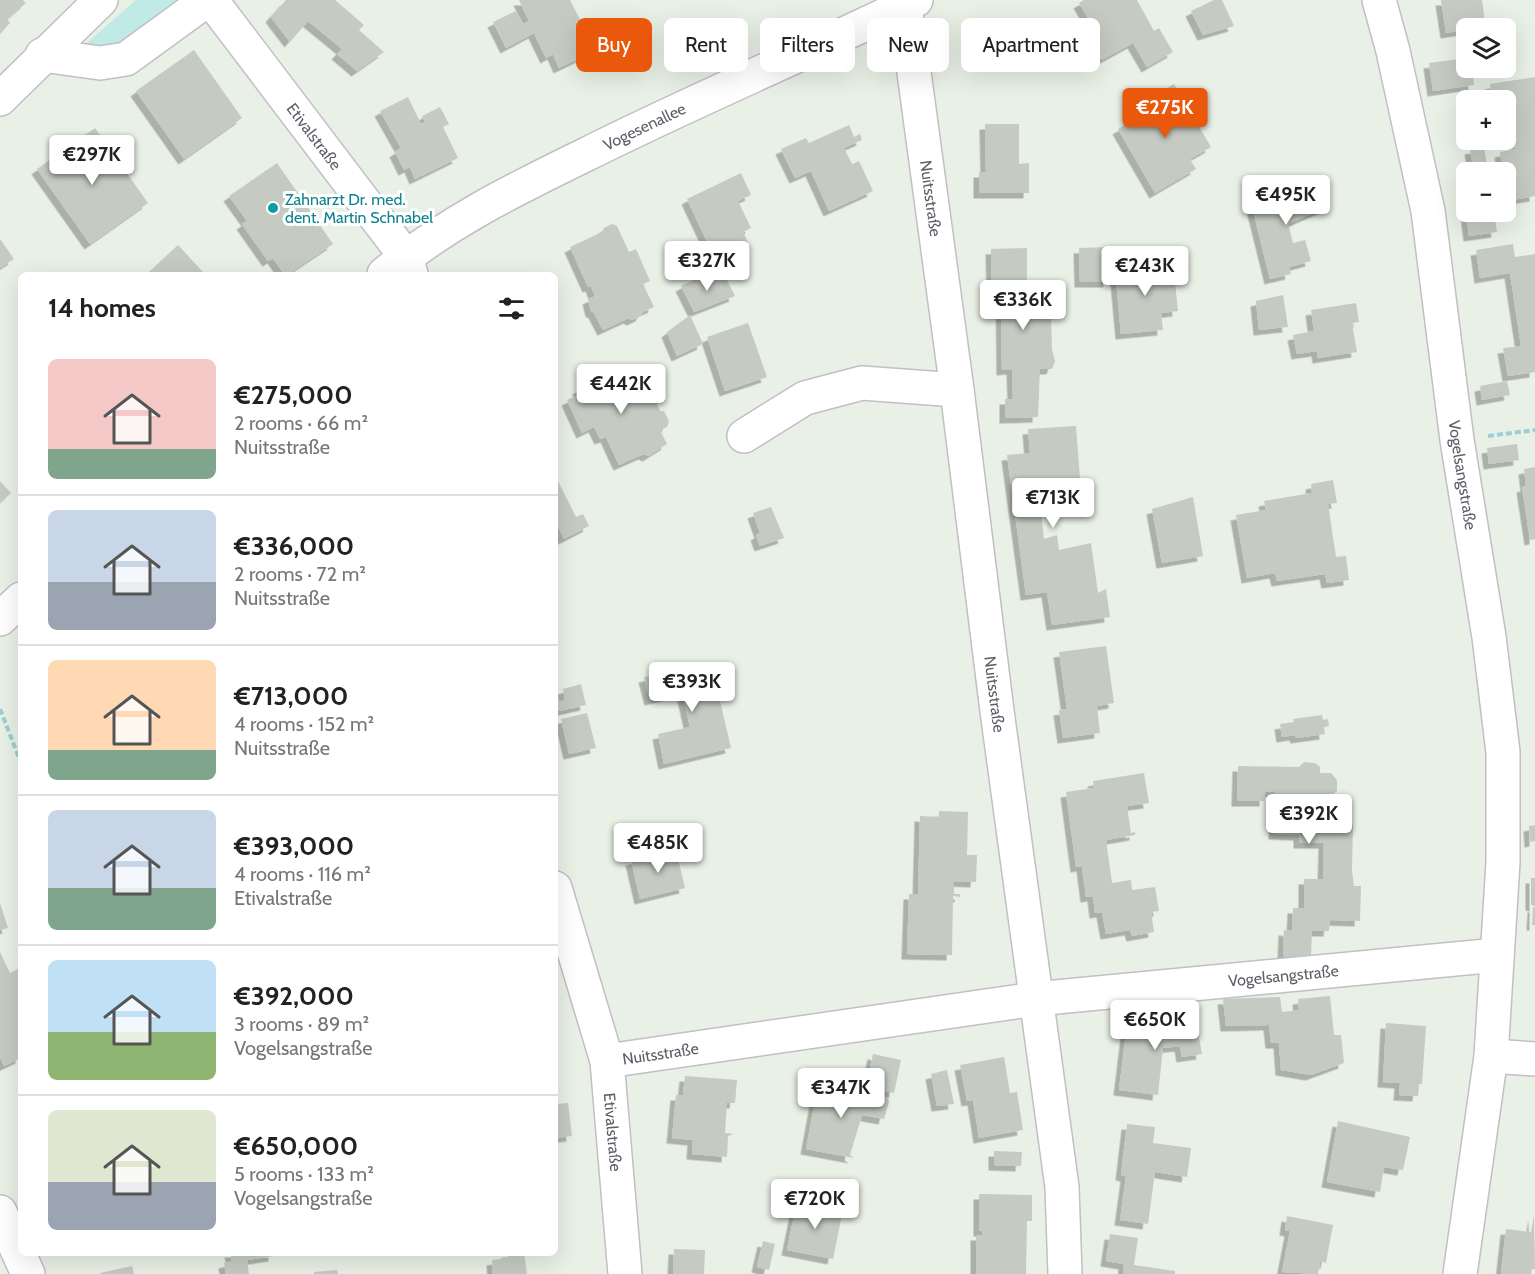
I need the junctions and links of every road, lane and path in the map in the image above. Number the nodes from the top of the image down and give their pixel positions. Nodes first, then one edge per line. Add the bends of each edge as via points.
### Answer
1 (101, 0) edge
2 (209, 0) edge
3 (1379, 0) edge
4 (911, 3) edge
5 (42, 55) junction
6 (0, 99) edge
7 (400, 269) edge
8 (957, 390) junction
9 (1535, 430) edge
10 (744, 436) dead end
11 (1458, 440) junction
12 (18, 602) edge
13 (0, 619) edge
14 (0, 709) edge
15 (18, 754) edge
16 (558, 898) edge
17 (1497, 955) junction
18 (1035, 999) junction
19 (1491, 1056) junction
20 (1535, 1059) edge
21 (607, 1061) junction
22 (1, 1216) edge
23 (18, 1253) edge
24 (20, 1256) edge
25 (28, 1274) edge
26 (626, 1274) edge
27 (1065, 1274) edge
28 (1460, 1274) edge

1 - 5 street
2 - 5 street, Etivalstraße via 126,59 100,63
2 - 7 street, Etivalstraße
3 - 11 street, Vogelsangstraße via 1428,212
4 - 7 street, Vogesenallee via 665,115 480,206
4 - 8 street, Nuitsstraße
5 - 6 street
8 - 10 street via 862,383 806,398
8 - 18 street, Nuitsstraße
9 - 11 path
11 - 17 street, Vogelsangstraße via 1503,752 1503,862
12 - 13 street
14 - 15 path
16 - 21 street, Etivalstraße
17 - 18 street, Vogelsangstraße
17 - 19 street, Vogelsangstraße
18 - 21 street, Nuitsstraße
18 - 27 street, Nuitsstraße via 1062,1187
19 - 20 street
19 - 28 street, Vogelsangstraße
21 - 26 street, Etivalstraße
22 - 23 street
24 - 25 street

